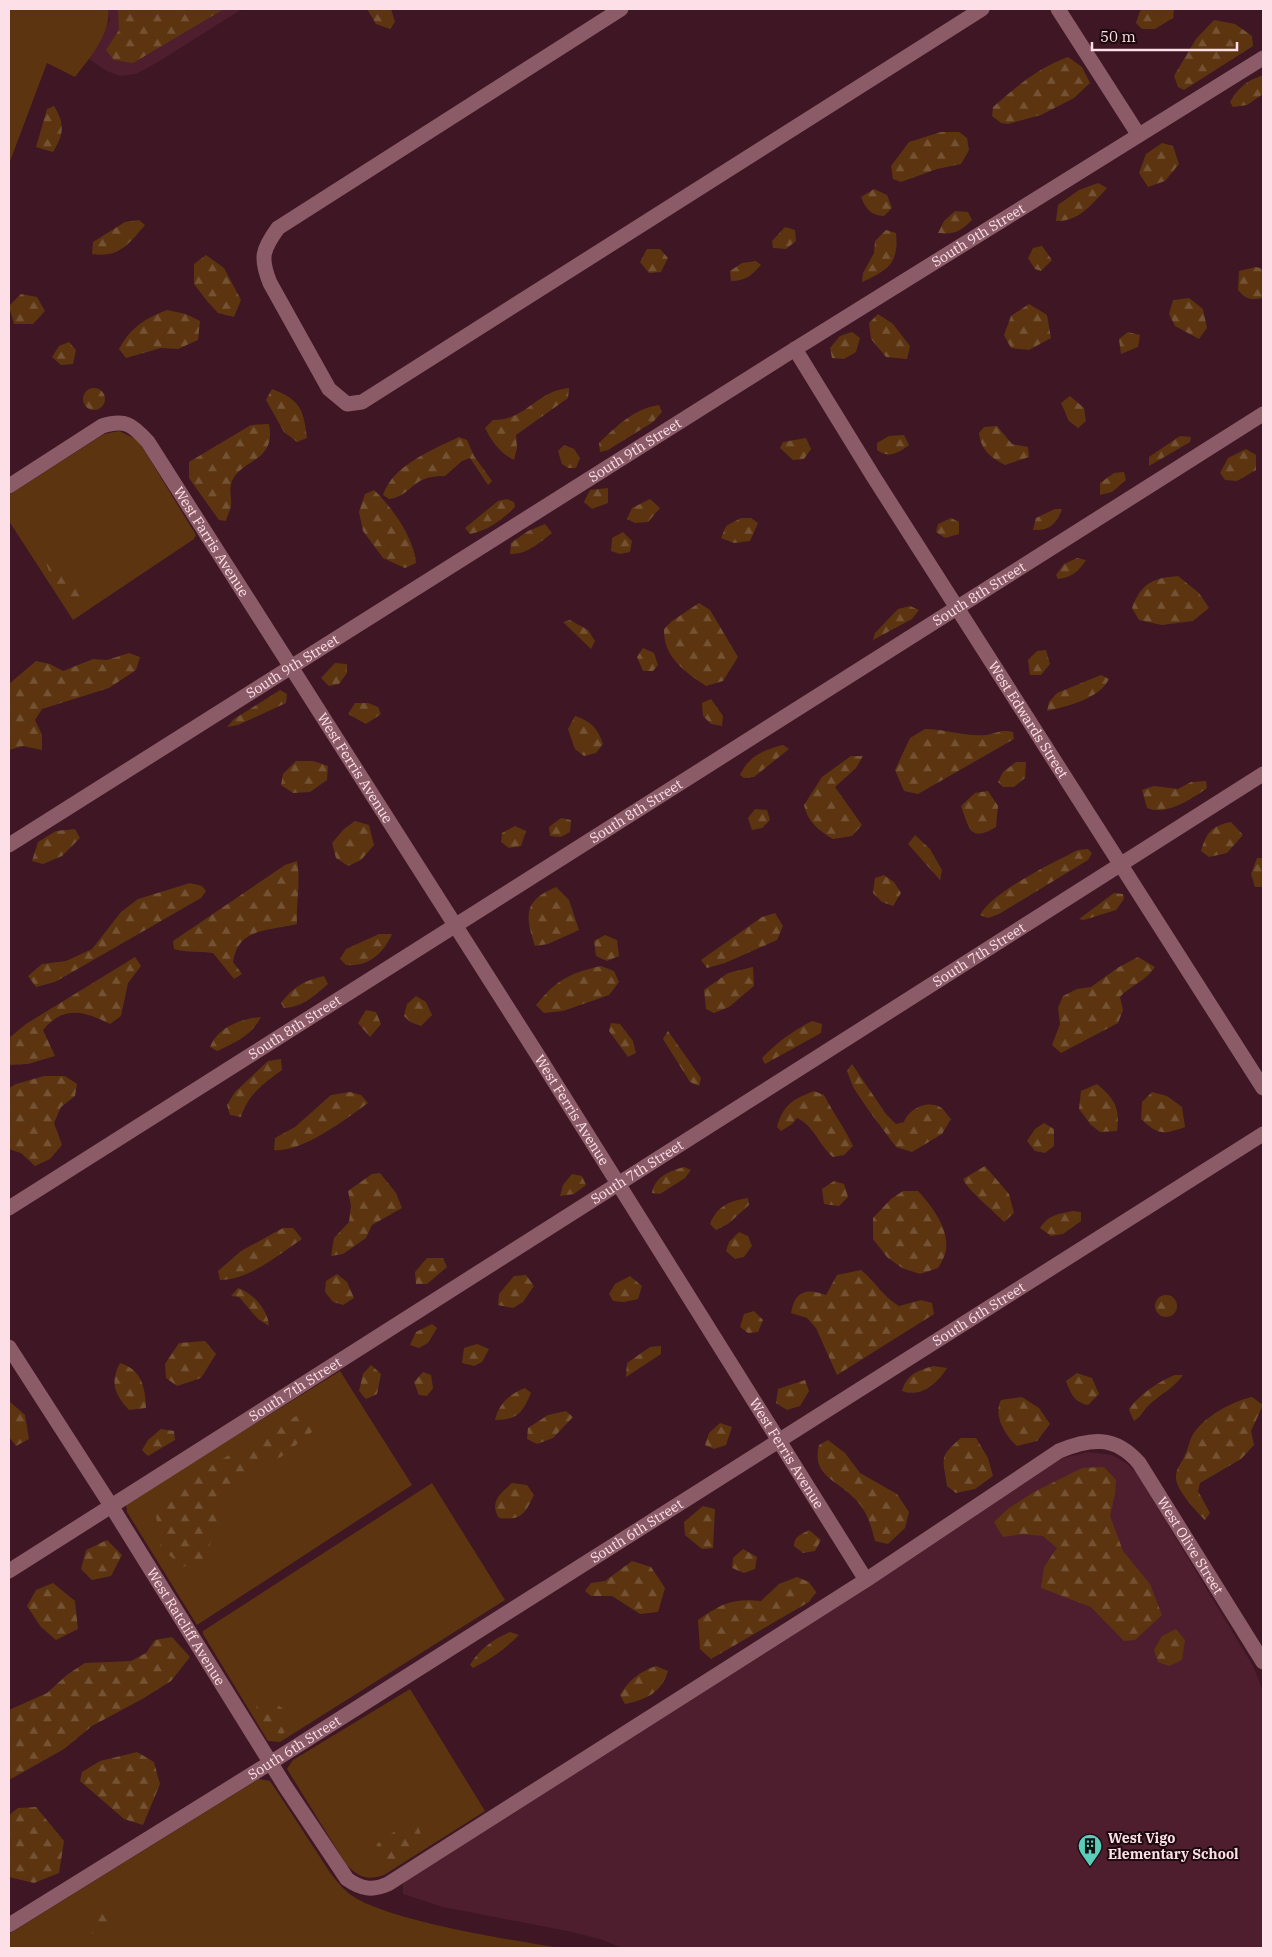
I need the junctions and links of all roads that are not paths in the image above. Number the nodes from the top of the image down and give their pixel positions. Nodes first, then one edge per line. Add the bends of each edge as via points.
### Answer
1 (621, 9) edge
2 (982, 9) edge
3 (1058, 9) edge
4 (1263, 58) edge
5 (1138, 134) junction
6 (795, 349) junction
7 (1263, 414) edge
8 (9, 486) edge
9 (956, 607) junction
10 (290, 667) junction
11 (1263, 774) edge
12 (9, 845) edge
13 (1120, 863) junction
14 (455, 925) junction
15 (1263, 1088) edge
16 (1263, 1134) edge
17 (617, 1182) junction
18 (9, 1208) edge
19 (9, 1347) edge
20 (778, 1441) junction
21 (110, 1504) junction
22 (9, 1570) edge
23 (866, 1580) junction
24 (1263, 1662) edge
25 (270, 1763) junction
26 (9, 1925) edge

1 - 2 street via 278,228 264,252 264,267 328,389 338,399 347,404 362,402
3 - 5 street
4 - 5 street, South 9th Street
5 - 6 street, South 9th Street
6 - 9 street, West Edwards Street
6 - 10 street, South 9th Street
7 - 9 street, South 8th Street
8 - 10 street, West Farris Avenue via 102,426 115,422 135,428 148,442
9 - 13 street, West Edwards Street
9 - 14 street, South 8th Street
10 - 12 street, South 9th Street
10 - 14 street, West Ferris Avenue
11 - 13 street, South 7th Street
13 - 15 street, West Edwards Street
13 - 17 street, South 7th Street
14 - 17 street, West Ferris Avenue
14 - 18 street, South 8th Street
16 - 20 street, South 6th Street
17 - 20 street, West Ferris Avenue
17 - 21 street, South 7th Street
19 - 21 street, West Ratcliff Avenue
20 - 23 street, West Ferris Avenue
20 - 25 street, South 6th Street
21 - 22 street, South 7th Street
21 - 25 street, West Ratcliff Avenue
23 - 24 street, West Olive Street via 1058,1451 1085,1441 1106,1442 1130,1453 1139,1463
23 - 25 street, West Ratcliff Avenue via 377,1889 358,1887 347,1879
25 - 26 street, South 6th Street

